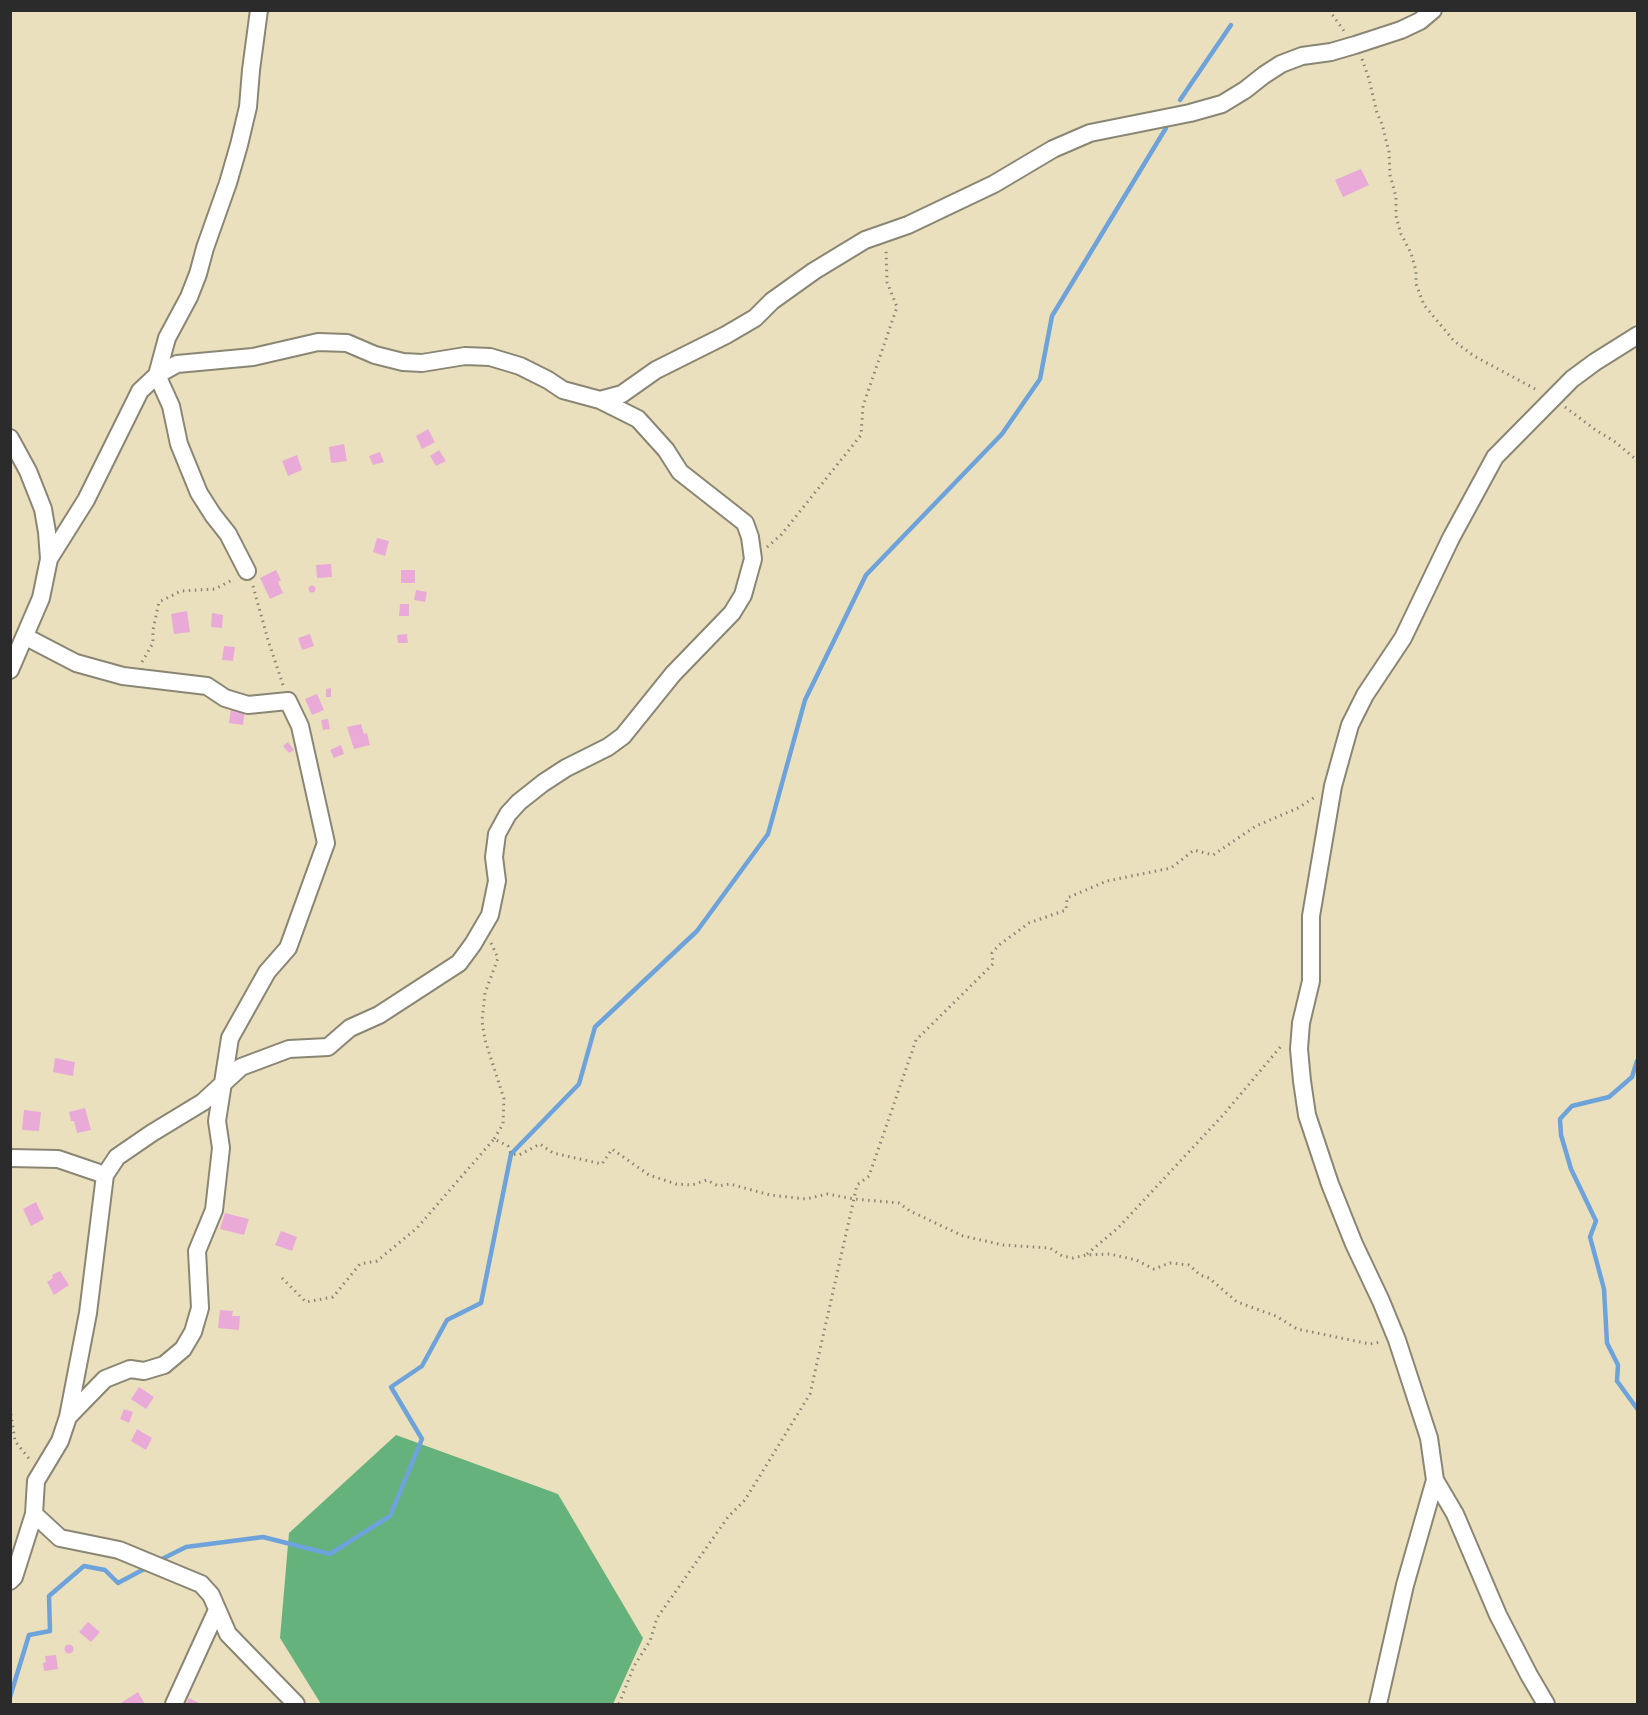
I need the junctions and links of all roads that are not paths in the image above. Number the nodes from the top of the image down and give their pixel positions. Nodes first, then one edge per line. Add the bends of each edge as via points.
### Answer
1 (258, 10) edge
2 (1433, 10) edge
3 (1638, 335) edge
4 (157, 375) junction
5 (600, 400) junction
6 (10, 438) edge
7 (49, 559) junction
8 (247, 571) road end
9 (26, 637) junction
10 (10, 670) edge
11 (224, 1084) junction
12 (10, 1158) edge
13 (105, 1175) junction
14 (68, 1417) junction
15 (1435, 1480) junction
16 (34, 1514) junction
17 (10, 1581) edge
18 (217, 1610) junction
19 (174, 1704) edge
20 (296, 1704) edge
21 (1378, 1704) edge
22 (1546, 1704) edge

1 - 4 street via 248,106 239,145 198,274 167,338
2 - 5 street via 1401,30 1281,64 1222,104 1090,133 1053,149 994,184 865,240 814,271 726,335 656,370 622,394
3 - 15 street via 1572,379 1496,458 1451,538 1403,638 1350,725 1333,786 1314,890 1311,981 1299,1049 1307,1115 1330,1184 1397,1340 1429,1438
4 - 5 street via 177,364 253,357 318,342 347,343 375,356 403,362 490,357 520,366 563,390
4 - 7 street via 140,391 86,500
4 - 8 street via 200,493
5 - 11 street via 638,419 680,472 745,523 753,559 743,595 732,613 673,674 623,736 543,783 508,814 497,834 497,881 490,915 459,963 350,1028 328,1047 289,1049 241,1067
6 - 7 street via 43,508
7 - 9 street via 41,598
9 - 10 street
9 - 11 street via 76,663 123,676 207,686 225,698 248,705 288,701 300,726 326,843 288,948 267,972 230,1038
11 - 13 street via 203,1102 117,1157
11 - 14 street via 217,1121 220,1148 214,1210 197,1251 200,1308 193,1332 183,1348 164,1365 144,1371 130,1369 105,1379
12 - 13 street via 58,1160
13 - 14 street via 88,1313
14 - 16 street via 60,1441 36,1481
15 - 21 street via 1405,1585
15 - 22 street via 1455,1514 1498,1615
16 - 17 street
16 - 18 street via 60,1538 119,1550 201,1584
18 - 19 street
18 - 20 street via 228,1634

